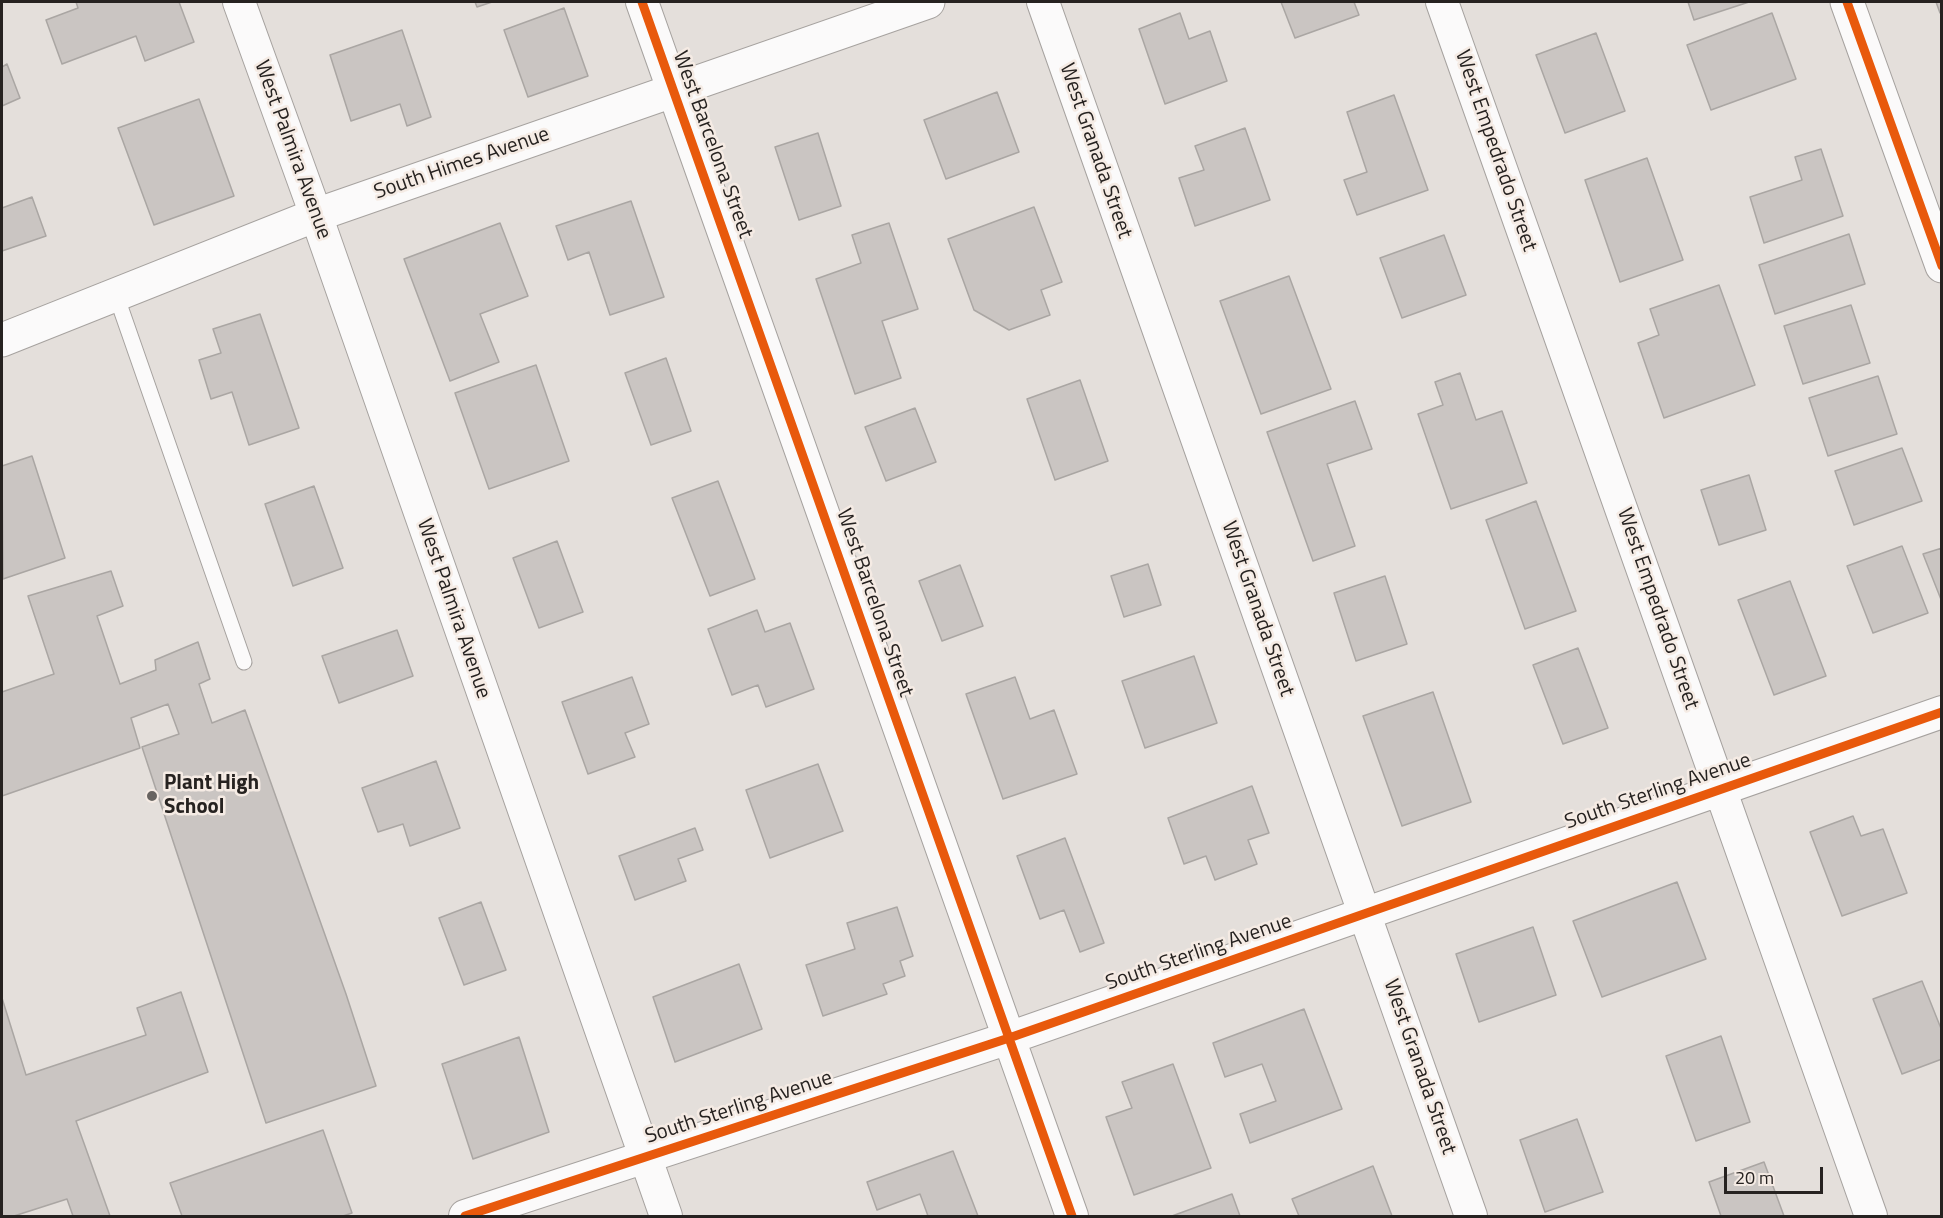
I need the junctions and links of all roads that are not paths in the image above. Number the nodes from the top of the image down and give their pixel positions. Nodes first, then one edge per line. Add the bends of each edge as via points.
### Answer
1 (239, 2) edge
2 (642, 2) edge
3 (928, 2) edge
4 (1043, 2) edge
5 (1442, 2) edge
6 (1847, 2) edge
7 (674, 90) junction
8 (316, 215) junction
9 (1941, 266) edge
10 (116, 295) junction
11 (2, 340) edge
12 (244, 662) dead end
13 (1941, 712) edge
14 (1721, 788) junction
15 (1365, 914) junction
16 (1009, 1038) junction
17 (645, 1158) junction
18 (465, 1216) edge
19 (666, 1216) edge
20 (1072, 1216) edge
21 (1471, 1216) edge
22 (1871, 1216) edge

1 - 8 street, West Palmira Avenue
2 - 7 street, West Barcelona Street
3 - 7 street, South Himes Avenue
4 - 15 street, West Granada Street
5 - 14 street, West Empedrado Street
6 - 9 street
7 - 8 street, South Himes Avenue
7 - 16 street, West Barcelona Street
8 - 10 street, South Himes Avenue
8 - 17 street, West Palmira Avenue
10 - 11 street, South Himes Avenue
10 - 12 lane
13 - 14 street, South Sterling Avenue
14 - 15 street, South Sterling Avenue
14 - 22 street, West Empedrado Street
15 - 16 street, South Sterling Avenue
15 - 21 street, West Granada Street
16 - 17 street, South Sterling Avenue
16 - 20 street, West Barcelona Street
17 - 18 street, South Sterling Avenue
17 - 19 street, West Palmira Avenue

